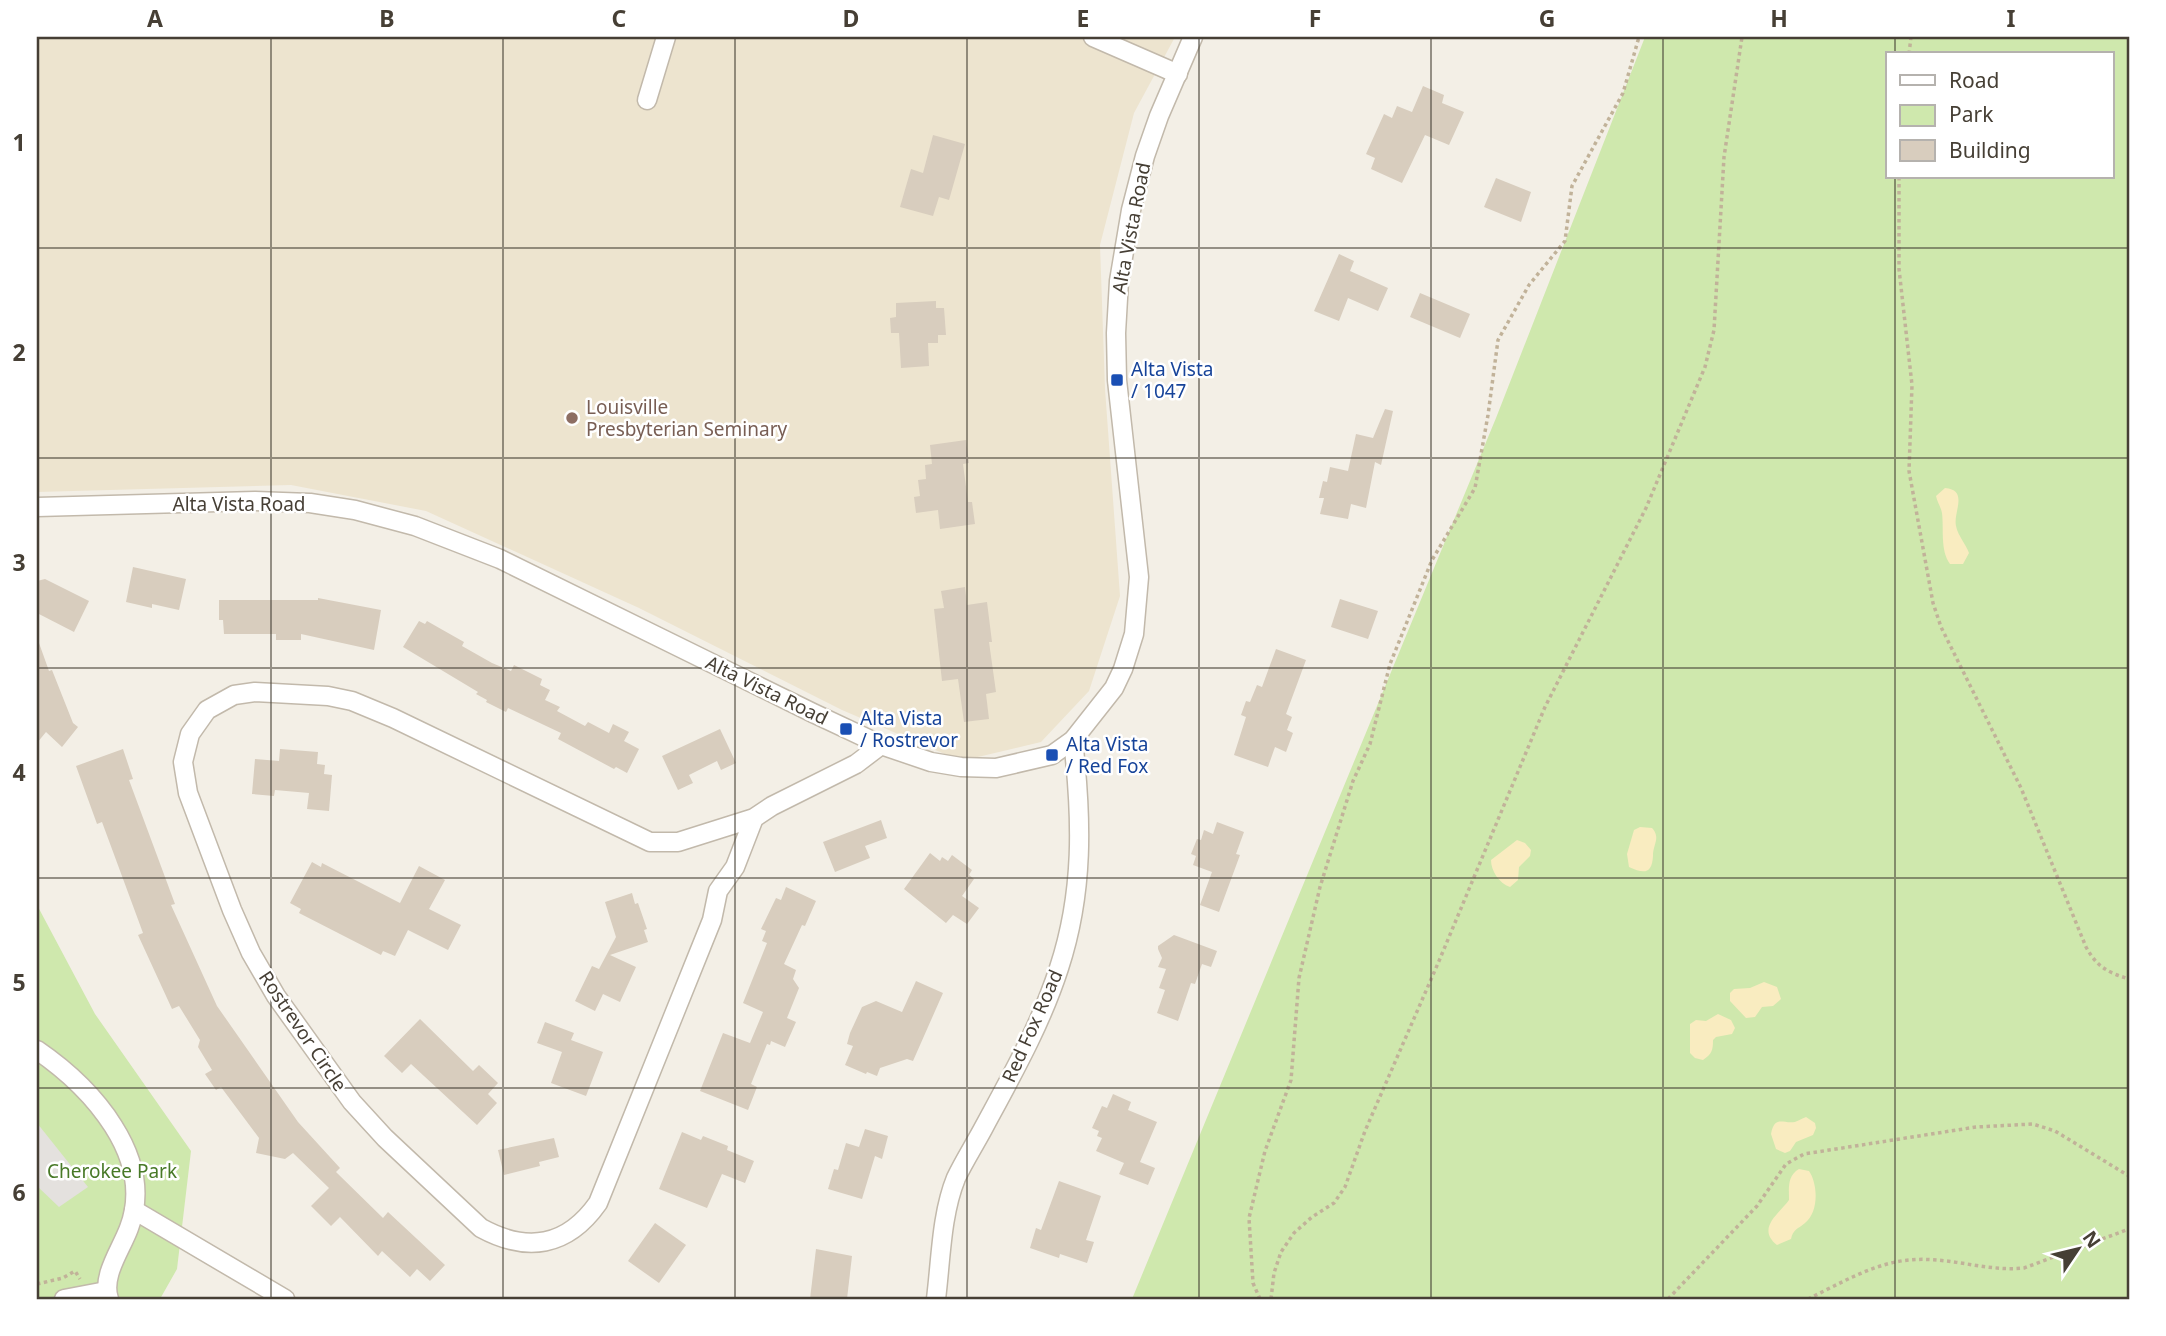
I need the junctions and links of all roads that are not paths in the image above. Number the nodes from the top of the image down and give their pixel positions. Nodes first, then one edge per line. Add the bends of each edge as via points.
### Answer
1 (666, 37) edge
2 (1093, 37) edge
3 (1194, 37) edge
4 (1178, 74) junction
5 (648, 100) dead end
6 (37, 507) edge
7 (1073, 740) junction
8 (881, 745) junction
9 (754, 818) junction
10 (37, 1050) edge
11 (134, 1210) junction
12 (108, 1295) edge
13 (66, 1299) edge
14 (285, 1299) edge
15 (936, 1299) edge

1 - 5 street
2 - 4 street
3 - 4 street, Alta Vista Road
4 - 7 street, Alta Vista Road via 1145,156 1119,281 1117,380 1139,577 1134,634 1114,688
6 - 8 street, Alta Vista Road via 310,503 415,526 500,559
7 - 8 street, Alta Vista Road via 1052,755 996,768 931,762
7 - 15 street, Red Fox Road via 1080,804 1074,911 1044,1010 956,1179 947,1209
8 - 9 street, Rostrevor Circle via 856,764
9 - 9 street, Rostrevor Circle via 735,867 718,891 712,920 598,1203 565,1234 519,1243 481,1228 385,1138 352,1102 275,996 232,909 188,793 183,762 190,734 207,710 234,695 297,692 352,701 393,718 650,842 678,842
10 - 11 street via 90,1097 123,1142 134,1174
11 - 12 street via 109,1274
11 - 14 street
12 - 13 street

